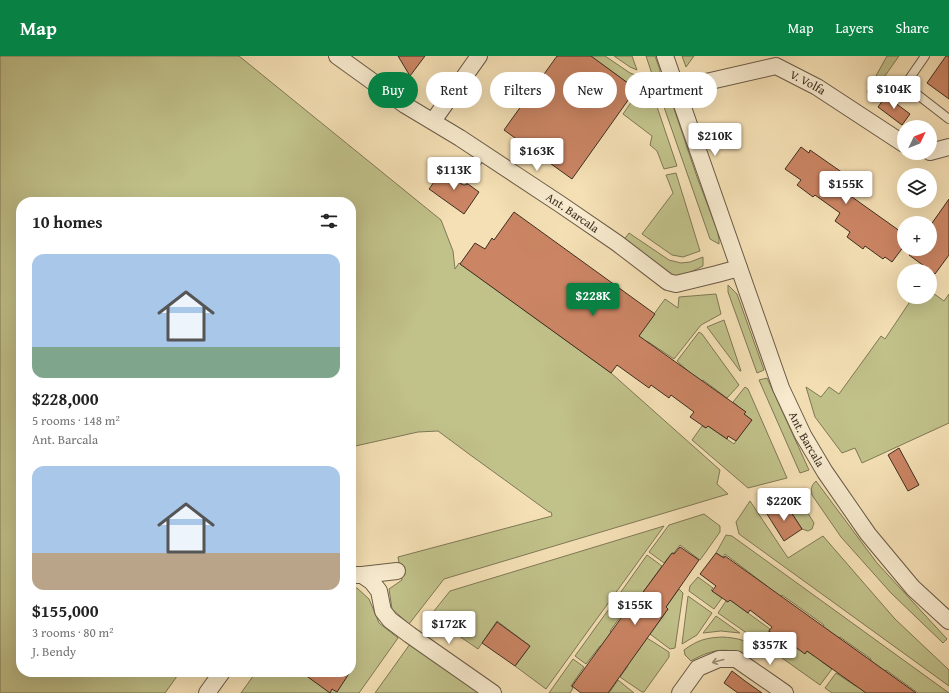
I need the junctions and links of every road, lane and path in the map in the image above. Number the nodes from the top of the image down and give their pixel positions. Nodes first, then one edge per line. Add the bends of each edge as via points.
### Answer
1 (337, 56) edge
2 (479, 56) edge
3 (665, 56) edge
4 (925, 56) edge
5 (670, 72) edge
6 (717, 80) edge
7 (683, 108) edge
8 (949, 119) edge
9 (433, 121) junction
10 (897, 139) edge
11 (949, 147) edge
12 (937, 150) edge
13 (483, 153) junction
14 (464, 180) dead end
15 (739, 268) junction
16 (397, 571) dead end
17 (356, 575) edge
18 (949, 621) edge
19 (218, 677) edge
20 (207, 693) edge
21 (493, 693) edge
22 (680, 693) edge
23 (785, 693) edge

1 - 9 street, Ant. Barcala via 405,105
2 - 9 street
3 - 5 street, Ant. Barcala
4 - 8 lane via 905,85
6 - 10 street, V. Volfa via 776,66 817,87
7 - 15 street, Ant. Barcala
9 - 13 street, Ant. Barcala
11 - 12 street
13 - 14 lane
13 - 15 street, Ant. Barcala via 617,243 668,282 676,284
15 - 18 street, Ant. Barcala via 781,388 825,472 873,540 913,588
16 - 17 street
17 - 21 street via 372,582 379,591 383,611 390,620
19 - 20 street
23 -> 22 street via 736,658 719,659 698,668

